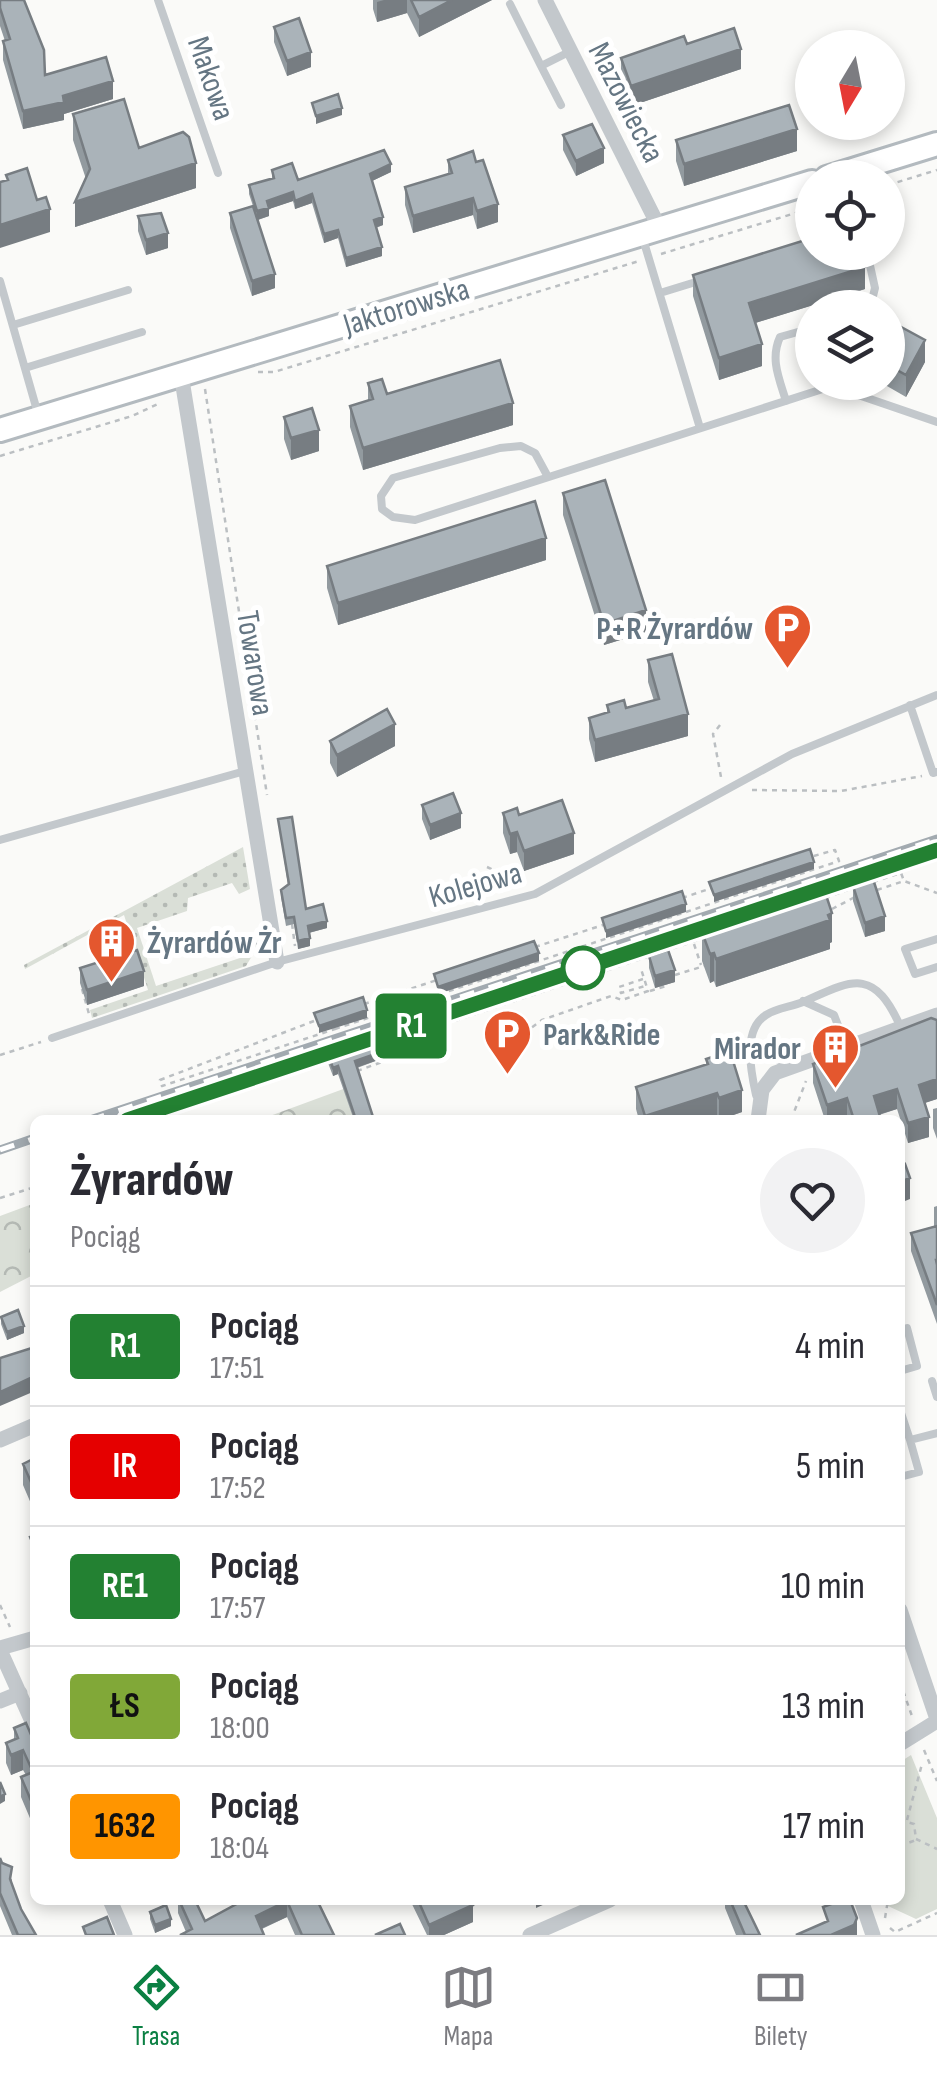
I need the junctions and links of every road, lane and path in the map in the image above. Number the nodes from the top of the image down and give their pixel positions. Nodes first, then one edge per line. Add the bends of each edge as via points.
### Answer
1 (158, 0) edge
2 (545, 0) edge
3 (510, 4) dead end
4 (570, 51) junction
5 (541, 66) junction
6 (561, 105) dead end
7 (937, 144) edge
8 (886, 160) edge
9 (937, 170) edge
10 (218, 173) dead end
11 (905, 180) edge
12 (795, 187) edge
13 (795, 213) edge
14 (651, 232) junction
15 (649, 258) junction
16 (717, 276) edge
17 (0, 281) edge
18 (128, 290) dead end
19 (660, 293) junction
20 (13, 325) junction
21 (142, 332) dead end
22 (795, 332) edge
23 (25, 368) junction
24 (254, 372) dead end
25 (183, 384) junction
26 (786, 401) junction
27 (39, 418) junction
28 (937, 422) edge
29 (700, 428) junction
30 (0, 430) edge
31 (0, 456) edge
32 (548, 477) junction
33 (937, 695) edge
34 (910, 706) junction
35 (720, 724) dead end
36 (245, 771) junction
37 (935, 772) edge
38 (715, 784) dead end
39 (728, 790) junction
40 (268, 802) dead end
41 (0, 840) edge
42 (797, 861) edge
43 (487, 867) dead end
44 (524, 877) dead end
45 (904, 881) junction
46 (716, 887) edge
47 (937, 893) edge
48 (817, 900) edge
49 (684, 905) junction
50 (829, 910) edge
51 (686, 912) junction
52 (290, 914) edge
53 (650, 916) edge
54 (616, 920) edge
55 (639, 920) edge
56 (292, 925) edge
57 (600, 926) junction
58 (602, 932) junction
59 (712, 935) edge
60 (604, 939) junction
61 (937, 939) edge
62 (693, 942) junction
63 (702, 947) edge
64 (696, 949) junction
65 (527, 950) edge
66 (277, 962) junction
67 (937, 967) edge
68 (641, 969) dead end
69 (644, 978) junction
70 (664, 979) edge
71 (436, 980) edge
72 (646, 985) junction
73 (666, 986) dead end
74 (82, 988) edge
75 (648, 992) junction
76 (803, 1002) junction
77 (365, 1010) junction
78 (359, 1012) edge
79 (330, 1015) edge
80 (937, 1015) edge
81 (320, 1018) edge
82 (368, 1018) junction
83 (62, 1019) dead end
84 (332, 1021) junction
85 (324, 1024) edge
86 (92, 1025) junction
87 (901, 1028) junction
88 (335, 1029) junction
89 (524, 1033) dead end
90 (66, 1034) junction
91 (52, 1038) joint
92 (754, 1042) junction
93 (388, 1043) junction
94 (846, 1046) junction
95 (372, 1048) edge
96 (390, 1049) junction
97 (0, 1055) edge
98 (373, 1055) edge
99 (342, 1058) edge
100 (788, 1067) junction
101 (358, 1074) edge
102 (806, 1080) dead end
103 (224, 1098) dead end
104 (759, 1112) edge
105 (793, 1115) edge
106 (30, 1189) edge
107 (0, 1198) edge
108 (906, 1328) dead end
109 (905, 1370) edge
110 (932, 1382) dead end
111 (937, 1398) edge
112 (905, 1425) edge
113 (30, 1426) edge
114 (937, 1433) edge
115 (0, 1440) edge
116 (910, 1440) junction
117 (905, 1476) edge
118 (905, 1625) edge
119 (30, 1640) edge
120 (0, 1649) edge
121 (20, 1692) junction
122 (0, 1701) edge
123 (30, 1716) edge
124 (937, 1720) edge
125 (905, 1741) edge
126 (922, 1764) dead end
127 (907, 1820) joint
128 (916, 1839) junction
129 (905, 1846) edge
130 (937, 1849) edge
131 (112, 1905) edge
132 (595, 1905) edge
133 (863, 1905) edge
134 (887, 1905) edge
135 (937, 1914) edge
136 (885, 1918) dead end
137 (872, 1933) edge
138 (125, 1935) edge
139 (530, 1935) edge

1 - 10 lane, Makowa
2 - 4 street, Mazowiecka
3 - 5 lane
4 - 5 lane
4 - 14 street, Mazowiecka
5 - 6 lane
7 - 8 main road
9 - 11 path
12 - 14 main road, Jaktorowska
13 - 15 path
14 - 15 lane
14 - 25 main road, Jaktorowska
15 - 19 lane
15 - 24 path via 274,372
16 - 19 lane
17 - 20 lane
18 - 20 lane
19 - 29 lane
20 - 23 lane
21 - 23 lane
22 - 26 lane via 780,336 775,348
23 - 27 lane
25 - 27 main road, Jaktorowska
25 - 31 path via 132,416
25 - 36 street, Towarowa
25 - 40 path via 205,389
26 - 28 lane via 832,386
26 - 29 lane
27 - 30 main road, Jaktorowska
29 - 32 lane
32 - 32 lane via 415,520 382,509 381,496 394,478 500,448 521,446
33 - 34 lane, Kolejowa
34 - 37 lane
34 - 39 lane, Kolejowa via 844,730
35 - 38 path via 713,734 722,771
36 - 41 lane
36 - 66 street, Towarowa
37 - 39 path via 840,792
39 - 66 lane, Kolejowa via 535,894
42 - 51 path via 835,850 839,861
43 - 44 path via 527,886
45 - 47 path
45 - 48 path via 901,872
45 - 50 path
46 - 49 path via 682,898
49 - 51 path
49 - 53 path
51 - 60 path
52 - 56 path
54 - 57 path
55 - 58 path
57 - 58 path
57 - 65 path
58 - 60 path
59 - 62 path
60 - 82 path
61 - 67 lane via 905,949 915,974
62 - 64 path
62 - 93 path
63 - 64 path
64 - 70 path via 703,966
66 - 86 lane, Kolejowa
68 - 69 path
69 - 72 path
69 - 72 path via 619,987 621,994
71 - 77 path via 364,1004
72 - 75 path
73 - 75 path
74 - 86 path
75 - 89 path via 622,1000 611,996
76 - 87 lane via 840,983 859,984 885,998
76 - 92 lane via 764,1016
76 - 94 lane via 834,1015
77 - 78 path
77 - 82 path
79 - 84 path
80 - 87 street
81 - 88 path via 160,1080 162,1086
82 - 88 path
83 - 90 lane
84 - 85 path
84 - 88 path
86 - 90 lane, Kolejowa
87 - 94 street
90 - 91 lane, Kolejowa
91 - 97 path
92 - 100 lane
92 - 104 lane via 750,1064
93 - 95 path
93 - 96 path
94 - 100 street
96 - 98 path
96 - 101 path via 393,1058
99 - 103 path
100 - 104 street via 765,1083
102 - 105 path
106 - 107 path
108 - 109 lane via 917,1366
110 - 111 lane
112 - 116 lane
113 - 115 street
114 - 116 lane
116 - 117 lane via 920,1472
118 - 124 street
119 - 120 street
120 - 121 street
121 - 122 street
121 - 123 street
124 - 125 street
126 - 127 path
127 - 128 path
128 - 129 path
128 - 130 path
131 - 138 street
132 - 139 street
133 - 137 street
134 - 136 path
135 - 137 path via 896,1932 886,1925

